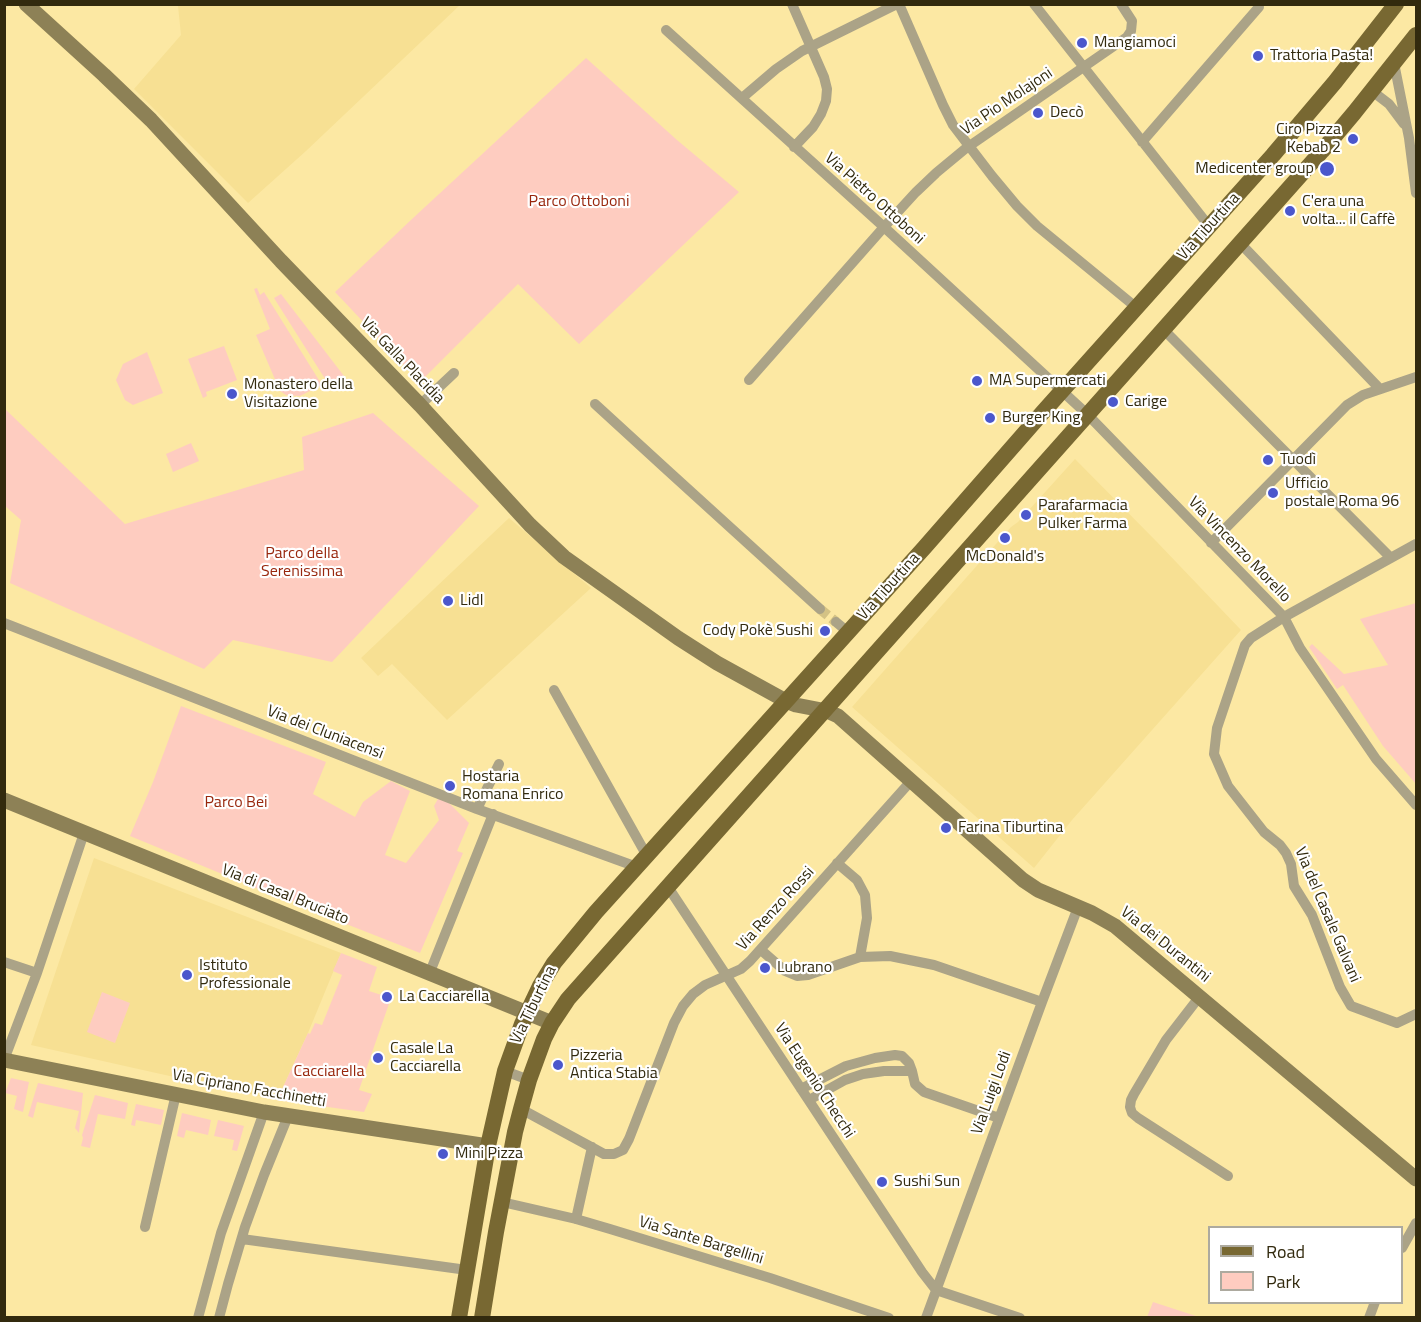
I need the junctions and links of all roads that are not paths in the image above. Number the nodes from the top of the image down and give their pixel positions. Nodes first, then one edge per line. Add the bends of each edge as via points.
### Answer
1 (26, 4) edge
2 (792, 4) edge
3 (898, 4) edge
4 (1034, 4) edge
5 (1121, 4) edge
6 (1390, 6) edge
7 (1259, 7) dead end
8 (666, 30) dead end
9 (1416, 35) edge
10 (810, 46) junction
11 (1394, 63) junction
12 (1083, 68) junction
13 (1372, 91) junction
14 (742, 98) junction
15 (1411, 134) edge
16 (1142, 142) junction
17 (970, 146) junction
18 (794, 147) junction
19 (1416, 194) edge
20 (1209, 226) junction
21 (884, 227) junction
22 (1240, 243) junction
23 (1137, 309) junction
24 (1164, 330) junction
25 (454, 373) dead end
26 (1416, 377) edge
27 (749, 380) dead end
28 (1380, 389) junction
29 (1062, 391) junction
30 (595, 404) dead end
31 (420, 405) junction
32 (1087, 414) junction
33 (1293, 460) junction
34 (1211, 543) junction
35 (1416, 544) edge
36 (1391, 558) junction
37 (820, 609) tunnel mouth
38 (1284, 617) junction
39 (4, 623) edge
40 (554, 690) dead end
41 (786, 701) junction
42 (825, 710) junction
43 (499, 764) dead end
44 (911, 781) junction
45 (4, 801) edge
46 (1416, 805) edge
47 (477, 809) junction
48 (493, 814) junction
49 (84, 833) junction
50 (642, 861) junction
51 (837, 863) junction
52 (668, 887) junction
53 (1078, 907) junction
54 (760, 950) junction
55 (860, 957) junction
56 (4, 962) edge
57 (430, 972) junction
58 (37, 973) junction
59 (727, 975) junction
60 (1200, 996) junction
61 (1042, 1002) junction
62 (527, 1013) junction
63 (1416, 1014) edge
64 (552, 1023) junction
65 (4, 1060) edge
66 (505, 1071) junction
67 (912, 1071) junction
68 (529, 1080) junction
69 (801, 1089) junction
70 (176, 1094) junction
71 (809, 1100) junction
72 (521, 1109) junction
73 (264, 1112) junction
74 (288, 1116) junction
75 (999, 1118) junction
76 (488, 1146) junction
77 (592, 1147) junction
78 (1228, 1176) dead end
79 (1416, 1179) edge
80 (502, 1202) junction
81 (576, 1219) junction
82 (1416, 1223) edge
83 (145, 1227) dead end
84 (242, 1239) junction
85 (1403, 1245) edge
86 (467, 1270) junction
87 (936, 1290) junction
88 (198, 1317) edge
89 (219, 1317) edge
90 (459, 1317) edge
91 (482, 1317) edge
92 (889, 1317) edge
93 (926, 1317) edge
94 (1020, 1317) edge

1 - 31 street, Via Galla Placidia via 151,120
2 - 10 street
3 - 10 street
3 - 17 street via 948,114
4 - 12 street
5 - 12 street, Via Pio Molajoni via 1132,21 1130,34
6 - 20 main road, Via Tiburtina via 1298,126
7 - 16 street
8 - 14 street, Via Pietro Ottoboni
9 - 11 main road, Via Tiburtina
10 - 14 street
10 - 18 street via 825,82 826,97 818,119
11 - 13 main road, Via Tiburtina
11 - 15 street
12 - 16 street
12 - 17 street, Via Pio Molajoni
13 - 15 street via 1389,104
13 - 22 main road, Via Tiburtina
14 - 18 street, Via Pietro Ottoboni
15 - 19 street
16 - 20 street
17 - 21 street, Via Pio Molajoni via 927,180
17 - 23 street via 1028,218
18 - 21 street, Via Pietro Ottoboni
20 - 23 main road, Via Tiburtina
21 - 27 street, Via Pio Molajoni
21 - 29 street, Via Pietro Ottoboni
22 - 24 main road, Via Tiburtina
22 - 28 street
23 - 29 main road, Via Tiburtina
24 - 32 main road, Via Tiburtina
24 - 33 street
25 - 31 street
26 - 28 street
28 - 33 street via 1347,405
29 - 32 street
29 - 41 main road, Via Tiburtina via 842,627
30 - 37 street
31 - 41 street, Via Galla Placidia via 530,525 573,564 678,638
32 - 34 street, Via Vincenzo Morello
32 - 42 main road, Via Tiburtina
33 - 34 street
33 - 36 street
34 - 38 street, Via Vincenzo Morello
35 - 36 street, Via del Casale Galvani
36 - 38 street, Via del Casale Galvani
38 - 46 street, Via Vincenzo Morello via 1300,648 1376,759
38 - 63 street, Via del Casale Galvani via 1245,645 1217,728 1215,754 1228,786 1286,853 1294,886 1312,915 1351,1006 1396,1023
39 - 47 street, Via dei Cluniacensi
40 - 50 street
41 - 42 street
41 - 50 main road, Via Tiburtina
42 - 44 street, Via dei Durantini via 841,718
42 - 52 main road, Via Tiburtina
43 - 47 street
44 - 51 street, Via Renzo Rossi
44 - 53 street, Via dei Durantini via 1023,880
45 - 49 street, Via di Casal Bruciato
47 - 48 street, Via dei Cluniacensi
48 - 50 street, Via dei Cluniacensi
48 - 57 street
49 - 57 street, Via di Casal Bruciato
49 - 58 street
50 - 62 main road, Via Tiburtina via 562,953
51 - 54 street, Via Renzo Rossi
51 - 55 street via 857,880 866,895 867,918
52 - 59 street, Via Eugenio Checchi
52 - 64 main road, Via Tiburtina via 576,990
53 - 60 street, Via dei Durantini via 1111,923
53 - 61 street, Via Luigi Lodi
54 - 55 street via 797,976
54 - 59 street, Via Renzo Rossi via 746,965
55 - 61 street via 890,956 934,965
56 - 58 street
57 - 62 street, Via di Casal Bruciato
58 - 65 street
59 - 69 street, Via Eugenio Checchi
59 - 77 street, Via Renzo Rossi via 702,987 678,1014 623,1150 604,1154
60 - 78 street via 1166,1040 1130,1107 1138,1118
60 - 79 street, Via dei Durantini
61 - 75 street, Via Luigi Lodi
62 - 64 street, Via di Casal Bruciato
62 - 66 main road, Via Tiburtina
64 - 68 main road, Via Tiburtina
65 - 70 street, Via Cipriano Facchinetti
66 - 68 street
66 - 76 main road, Via Tiburtina
67 - 69 street via 902,1056 875,1058 846,1066
67 - 71 street via 863,1074
67 - 75 street via 915,1084 924,1092
68 - 72 main road, Via Tiburtina
69 - 71 street, Via Eugenio Checchi
70 - 73 street, Via Cipriano Facchinetti
70 - 83 street
71 - 87 street, Via Eugenio Checchi
72 - 77 street
72 - 80 main road, Via Tiburtina
73 - 74 street, Via Cipriano Facchinetti
73 - 88 street via 221,1233
74 - 76 street, Via Cipriano Facchinetti
74 - 84 street
75 - 87 street, Via Luigi Lodi
76 - 86 main road, Via Tiburtina
77 - 81 street
80 - 81 street, Via Sante Bargellini
80 - 91 main road, Via Tiburtina
81 - 92 street, Via Sante Bargellini
82 - 85 street
84 - 86 street
84 - 89 street
86 - 90 main road, Via Tiburtina
87 - 93 street, Via Luigi Lodi
87 - 94 street

